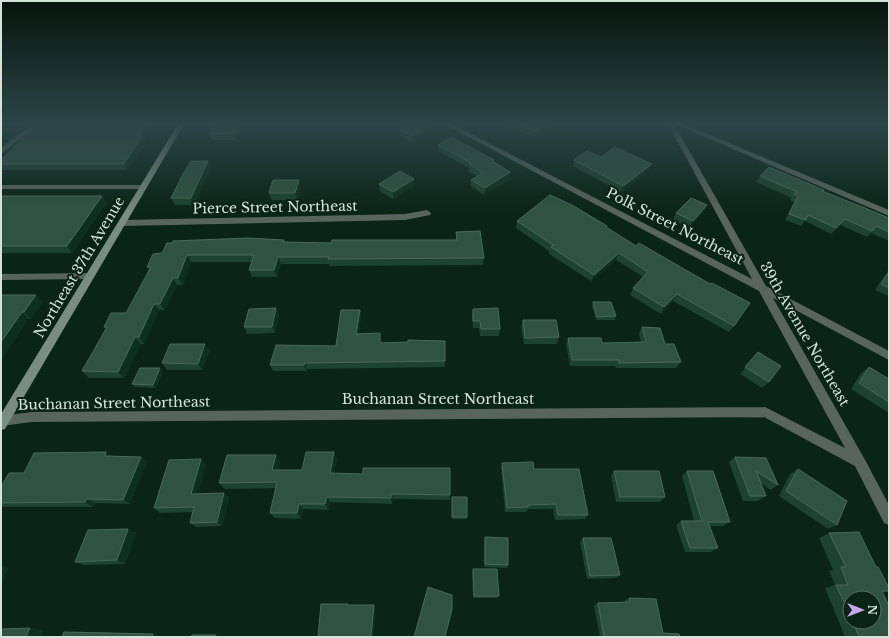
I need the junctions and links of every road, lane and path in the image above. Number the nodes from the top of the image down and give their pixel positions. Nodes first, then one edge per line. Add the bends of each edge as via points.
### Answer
1 (164, 154) edge
2 (504, 154) edge
3 (687, 154) edge
4 (750, 154) edge
5 (1, 187) edge
6 (144, 187) junction
7 (427, 213) dead end
8 (889, 213) edge
9 (122, 223) junction
10 (90, 276) junction
11 (1, 277) edge
12 (760, 286) junction
13 (889, 356) edge
14 (2, 423) edge
15 (860, 462) junction
16 (889, 518) edge

1 - 6 street, Northeast 37th Avenue
2 - 12 street, Polk Street Northeast
3 - 12 street, 39th Avenue Northeast
4 - 8 street
5 - 6 street
6 - 9 street, Northeast 37th Avenue
7 - 9 street, Pierce Street Northeast via 405,217
9 - 10 street, Northeast 37th Avenue
10 - 11 street
10 - 14 street, Northeast 37th Avenue
12 - 13 street, Polk Street Northeast
12 - 15 street, 39th Avenue Northeast
14 - 15 street, Buchanan Street Northeast via 40,417 765,412
15 - 16 street, 39th Avenue Northeast

